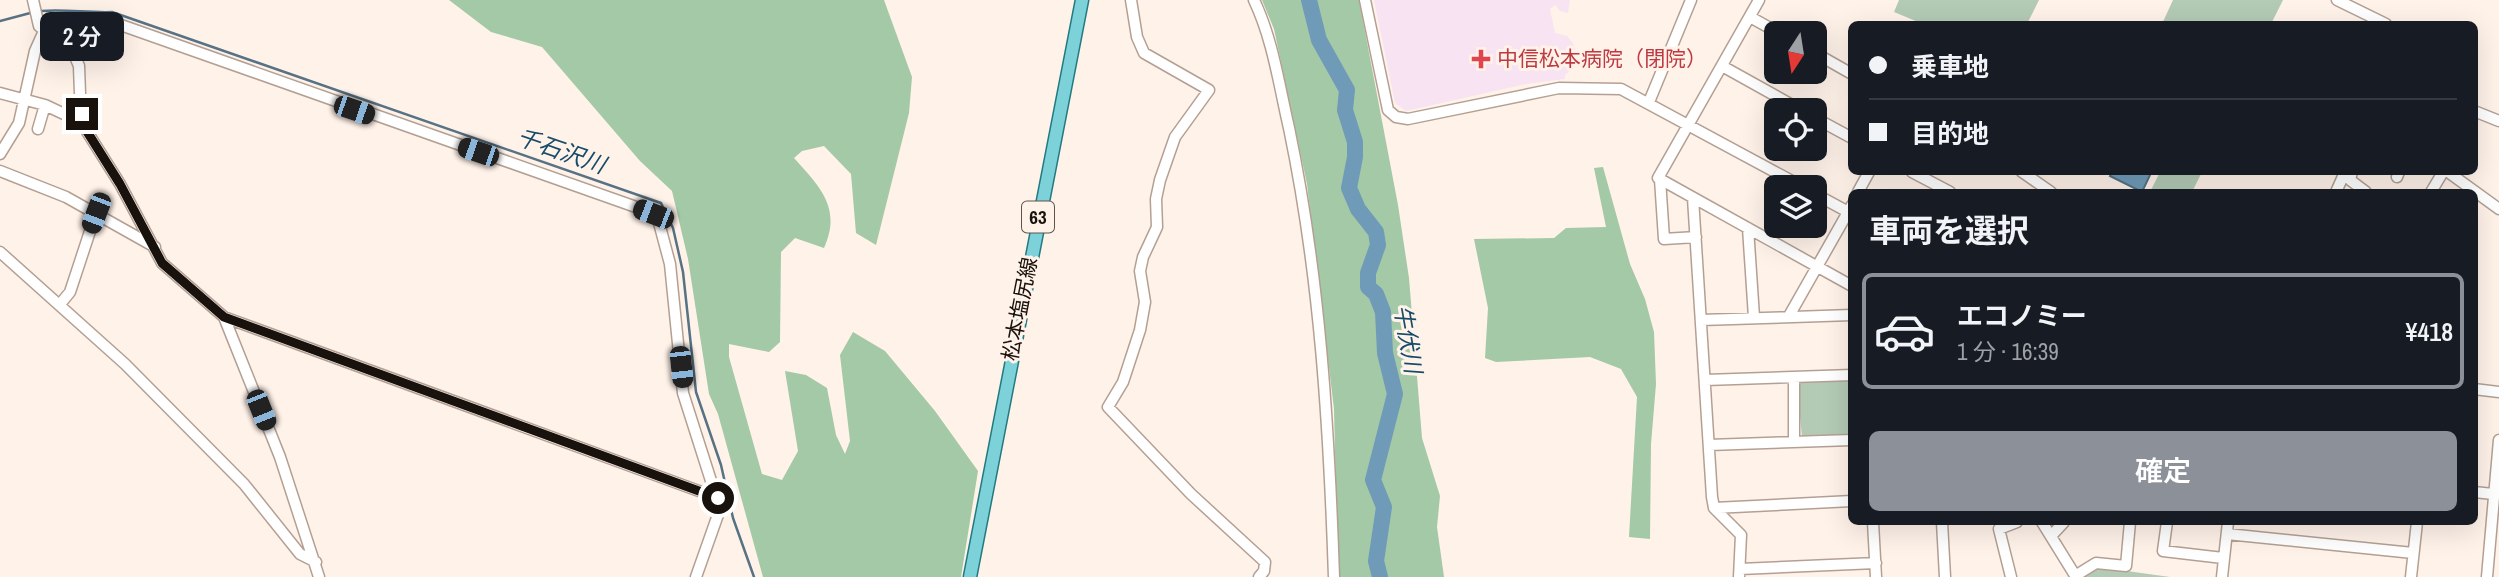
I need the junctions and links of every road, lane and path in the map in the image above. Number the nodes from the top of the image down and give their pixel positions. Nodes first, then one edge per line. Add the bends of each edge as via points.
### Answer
1 (33, 0) edge
2 (1082, 0) edge
3 (1131, 0) edge
4 (1254, 0) edge
5 (1365, 0) edge
6 (1678, 0) edge
7 (1759, 0) edge
8 (2337, 0) edge
9 (1690, 3) edge
10 (1750, 17) junction
11 (2380, 21) edge
12 (1764, 25) edge
13 (48, 34) junction
14 (1827, 60) edge
15 (1722, 66) junction
16 (1848, 72) edge
17 (0, 93) edge
18 (1779, 98) edge
19 (24, 100) junction
20 (1649, 102) junction
21 (45, 105) junction
22 (2478, 113) edge
23 (2499, 121) edge
24 (81, 122) junction
25 (1827, 124) edge
26 (1689, 125) junction
27 (38, 129) dead end
28 (1848, 136) edge
29 (0, 154) edge
30 (0, 171) edge
31 (1781, 175) edge
32 (1918, 175) edge
33 (2026, 175) edge
34 (2351, 175) edge
35 (2450, 175) edge
36 (1660, 179) junction
37 (1944, 189) edge
38 (2047, 189) edge
39 (2362, 189) edge
40 (2470, 189) edge
41 (2478, 194) edge
42 (1693, 198) junction
43 (1827, 199) edge
44 (1848, 209) edge
45 (2499, 209) edge
46 (96, 213) junction
47 (1848, 213) edge
48 (1748, 228) junction
49 (1696, 237) junction
50 (157, 248) junction
51 (0, 252) edge
52 (1817, 267) junction
53 (1848, 284) edge
54 (61, 303) junction
55 (1848, 315) edge
56 (1789, 316) junction
57 (224, 317) junction
58 (1754, 317) junction
59 (1701, 320) junction
60 (1848, 375) edge
61 (1794, 379) junction
62 (1705, 380) junction
63 (2478, 389) edge
64 (2499, 392) edge
65 (1848, 440) edge
66 (2499, 440) edge
67 (1794, 442) junction
68 (1709, 444) junction
69 (2499, 451) edge
70 (2478, 492) edge
71 (2493, 494) junction
72 (718, 498) junction
73 (1848, 501) edge
74 (1714, 508) junction
75 (1873, 525) edge
76 (1942, 525) edge
77 (2009, 525) edge
78 (2044, 525) edge
79 (2061, 525) edge
80 (2130, 525) edge
81 (2167, 525) edge
82 (2228, 525) edge
83 (2417, 525) edge
84 (2227, 534) junction
85 (2051, 536) junction
86 (2413, 554) junction
87 (2223, 558) junction
88 (316, 562) junction
89 (1876, 564) junction
90 (1739, 573) edge
91 (2076, 576) edge
92 (319, 577) edge
93 (696, 577) edge
94 (970, 577) edge
95 (1259, 577) edge
96 (1334, 577) edge
97 (1876, 577) edge
98 (1945, 577) edge
99 (2011, 577) edge
100 (2221, 577) edge
101 (2411, 577) edge
102 (2487, 577) edge

1 - 13 street via 39,26
2 - 94 main road, 松本塩尻線 / 63
3 - 95 street via 1144,53 1209,90 1175,137 1160,180 1157,227 1140,271 1145,302 1140,330 1123,382 1108,407 1191,494 1265,562
4 - 96 street via 1276,67 1306,209 1327,401
5 - 20 street via 1388,110 1396,117 1408,119 1559,88 1621,89
6 - 9 street
7 - 10 street
8 - 11 street
9 - 20 street
10 - 12 street
10 - 15 street
13 - 19 street via 35,51
13 - 24 street via 74,54 79,66
13 - 72 street via 72,22 118,24 653,214 670,264 684,393
14 - 16 street
15 - 18 street
15 - 26 street
17 - 19 street
19 - 21 street
19 - 29 street via 19,123
20 - 26 street
21 - 24 street
21 - 27 street
22 - 23 street
24 - 50 street
25 - 28 street
26 - 31 street
26 - 36 street
30 - 46 street
32 - 37 street
33 - 38 street
34 - 39 street via 2350,180
35 - 40 street
36 - 42 street
36 - 49 street via 1664,239
41 - 45 street
42 - 48 street
42 - 49 street
43 - 44 street
46 - 50 street
46 - 54 street via 70,292
47 - 52 street
48 - 52 street
48 - 58 street
49 - 59 street
50 - 57 street via 162,263
51 - 54 street
52 - 53 street
52 - 56 street
54 - 88 street via 244,484 300,554
55 - 56 street
56 - 58 street
57 - 72 street
57 - 88 street
58 - 59 street
59 - 62 street
60 - 61 street
61 - 62 street
61 - 67 street
62 - 68 street
63 - 64 street
65 - 67 street
66 - 69 street
67 - 68 street
68 - 74 street
69 - 71 street
70 - 71 street
71 - 102 street
72 - 93 street via 719,519
73 - 74 street
74 - 90 street via 1741,535
75 - 89 street
76 - 98 street
77 - 99 street via 1999,529
78 - 85 street
79 - 85 street
80 - 91 street via 2126,566 2096,563
81 - 87 street via 2164,551
82 - 84 street
83 - 86 street
84 - 86 street
84 - 87 street
85 - 91 street
86 - 101 street
87 - 100 street
88 - 92 street
89 - 90 street
89 - 97 street

